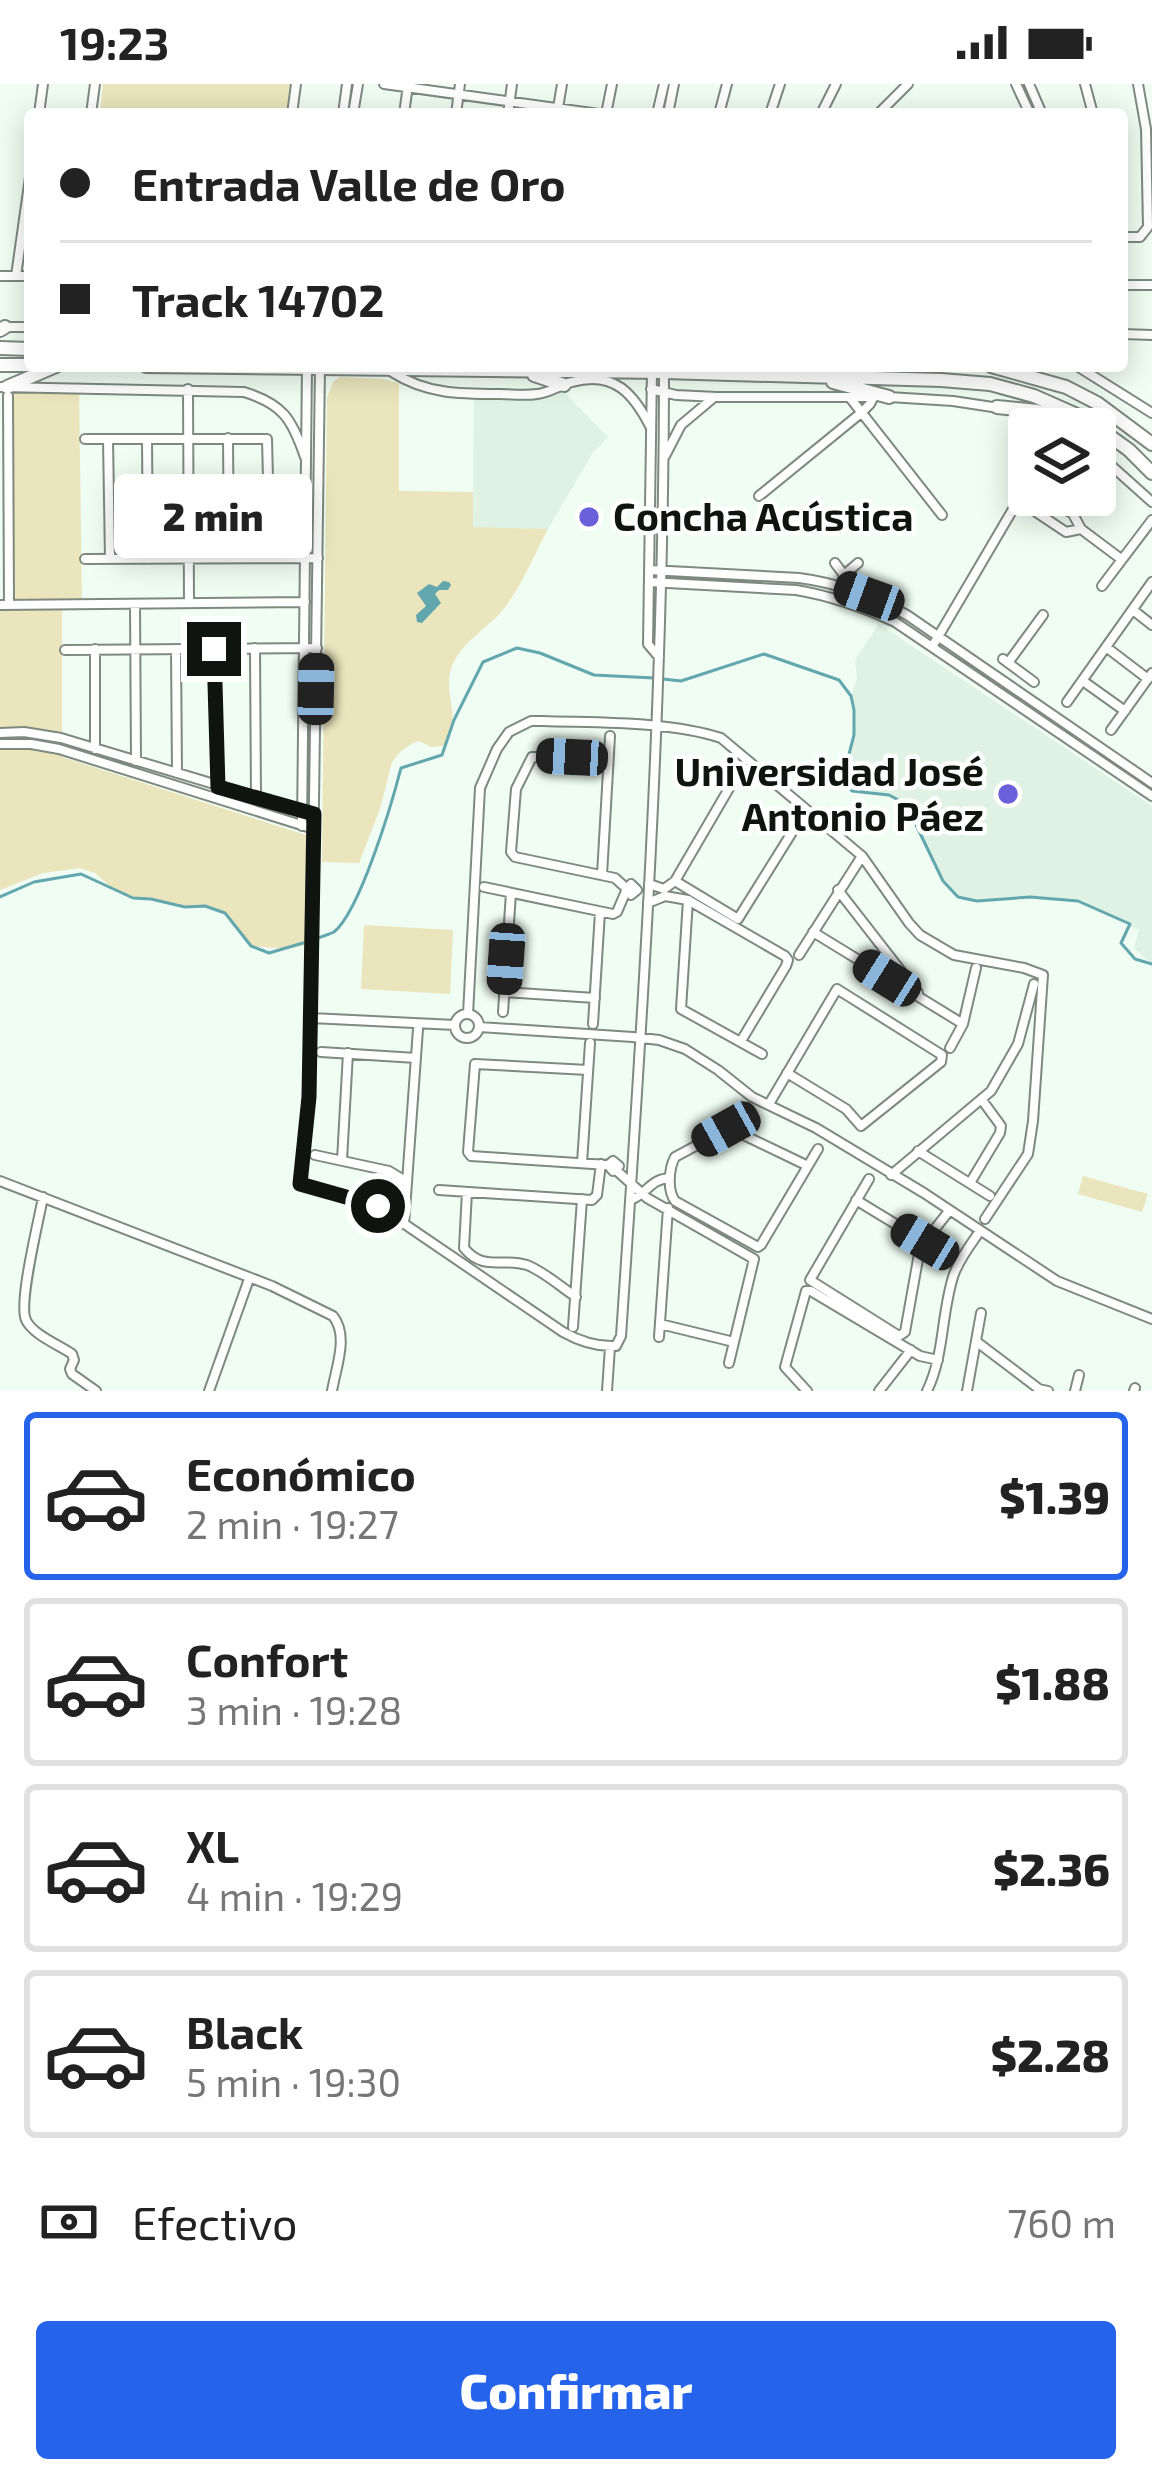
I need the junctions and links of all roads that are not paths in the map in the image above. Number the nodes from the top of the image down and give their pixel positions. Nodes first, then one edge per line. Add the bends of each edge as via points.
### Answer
1 (384, 84) edge
2 (512, 84) edge
3 (908, 84) edge
4 (1138, 84) edge
5 (408, 86) edge
6 (459, 89) edge
7 (509, 101) junction
8 (508, 108) edge
9 (543, 108) edge
10 (884, 108) edge
11 (24, 219) edge
12 (1128, 237) edge
13 (0, 276) edge
14 (16, 276) junction
15 (24, 277) edge
16 (43, 372) edge
17 (314, 372) edge
18 (314, 372) edge
19 (391, 372) edge
20 (525, 372) edge
21 (657, 372) edge
22 (659, 372) edge
23 (723, 372) edge
24 (1014, 372) edge
25 (1086, 372) edge
26 (809, 376) junction
27 (564, 385) junction
28 (188, 389) junction
29 (651, 389) junction
30 (5, 390) edge
31 (663, 390) junction
32 (717, 397) junction
33 (890, 397) junction
34 (850, 398) junction
35 (872, 398) junction
36 (997, 407) junction
37 (1008, 408) edge
38 (1008, 411) edge
39 (861, 412) junction
40 (1152, 413) edge
41 (651, 428) junction
42 (228, 438) junction
43 (85, 439) dead end
44 (108, 439) junction
45 (147, 439) junction
46 (188, 439) junction
47 (1116, 442) edge
48 (1152, 444) edge
49 (1124, 446) junction
50 (662, 463) junction
51 (307, 464) junction
52 (1116, 470) edge
53 (1152, 473) edge
54 (759, 496) dead end
55 (1152, 502) edge
56 (942, 515) dead end
57 (1009, 516) edge
58 (1042, 516) edge
59 (1074, 516) edge
60 (1152, 520) edge
61 (1081, 529) junction
62 (319, 557) junction
63 (229, 558) junction
64 (270, 558) junction
65 (306, 558) junction
66 (110, 559) junction
67 (148, 559) junction
68 (189, 559) junction
69 (1121, 559) junction
70 (85, 560) dead end
71 (835, 563) dead end
72 (858, 563) dead end
73 (655, 571) junction
74 (844, 574) junction
75 (655, 582) junction
76 (1152, 582) edge
77 (841, 586) junction
78 (1102, 586) dead end
79 (305, 602) junction
80 (189, 603) junction
81 (135, 604) junction
82 (5, 605) edge
83 (1132, 610) junction
84 (1043, 615) dead end
85 (1152, 625) edge
86 (938, 637) junction
87 (317, 647) junction
88 (932, 647) junction
89 (1106, 647) junction
90 (255, 648) junction
91 (304, 648) junction
92 (135, 649) junction
93 (176, 649) junction
94 (214, 649) junction
95 (65, 650) dead end
96 (95, 650) junction
97 (1008, 663) junction
98 (1150, 676) edge
99 (1001, 680) junction
100 (1083, 681) junction
101 (1034, 682) dead end
102 (1066, 702) dead end
103 (1125, 711) junction
104 (1039, 713) junction
105 (658, 728) junction
106 (1111, 730) dead end
107 (0, 733) edge
108 (610, 736) dead end
109 (0, 744) edge
110 (95, 748) junction
111 (608, 759) junction
112 (136, 761) junction
113 (738, 773) dead end
114 (177, 774) junction
115 (1152, 783) edge
116 (218, 787) junction
117 (1152, 796) edge
118 (256, 799) junction
119 (302, 812) junction
120 (314, 814) junction
121 (302, 826) junction
122 (796, 826) dead end
123 (314, 830) junction
124 (862, 856) junction
125 (602, 874) junction
126 (675, 881) junction
127 (484, 887) dead end
128 (649, 887) junction
129 (630, 890) junction
130 (838, 890) junction
131 (665, 892) junction
132 (511, 893) junction
133 (688, 900) junction
134 (648, 904) junction
135 (600, 912) junction
136 (812, 932) junction
137 (799, 955) dead end
138 (976, 968) dead end
139 (1034, 984) dead end
140 (504, 992) junction
141 (595, 998) junction
142 (925, 1001) junction
143 (502, 1012) dead end
144 (468, 1014) junction
145 (311, 1018) junction
146 (593, 1024) dead end
147 (963, 1024) junction
148 (455, 1025) junction
149 (479, 1027) junction
150 (418, 1029) dead end
151 (640, 1037) junction
152 (741, 1041) junction
153 (590, 1043) dead end
154 (950, 1048) dead end
155 (321, 1052) dead end
156 (348, 1054) junction
157 (762, 1054) dead end
158 (416, 1058) junction
159 (588, 1070) junction
160 (787, 1073) junction
161 (982, 1100) junction
162 (769, 1104) junction
163 (818, 1149) dead end
164 (634, 1151) junction
165 (918, 1151) junction
166 (315, 1155) dead end
167 (342, 1160) junction
168 (581, 1163) junction
169 (611, 1165) junction
170 (808, 1166) junction
171 (891, 1175) junction
172 (670, 1178) junction
173 (869, 1179) dead end
174 (0, 1181) edge
175 (407, 1182) junction
176 (970, 1183) junction
177 (631, 1185) junction
178 (439, 1190) dead end
179 (467, 1192) junction
180 (642, 1193) junction
181 (991, 1196) dead end
182 (43, 1197) junction
183 (582, 1199) junction
184 (630, 1200) junction
185 (856, 1200) junction
186 (668, 1208) junction
187 (950, 1211) junction
188 (985, 1219) dead end
189 (404, 1224) junction
190 (980, 1231) junction
191 (925, 1242) junction
192 (249, 1279) junction
193 (575, 1297) junction
194 (981, 1312) dead end
195 (1152, 1319) edge
196 (660, 1324) junction
197 (574, 1327) dead end
198 (659, 1337) dead end
199 (734, 1342) junction
200 (976, 1342) junction
201 (610, 1347) junction
202 (910, 1350) junction
203 (938, 1360) junction
204 (729, 1364) dead end
205 (1079, 1375) dead end
206 (96, 1391) edge
207 (208, 1391) edge
208 (333, 1391) edge
209 (607, 1391) edge
210 (807, 1391) edge
211 (879, 1391) edge
212 (927, 1391) edge
213 (967, 1391) edge
214 (1048, 1391) edge
215 (1076, 1391) edge

1 - 5 street
2 - 7 street
3 - 10 street
4 - 12 street via 1148,227
5 - 6 street
6 - 7 street
7 - 8 street
7 - 9 street
11 - 14 street
13 - 14 street
14 - 15 street
16 - 30 main road
17 - 51 street
18 - 62 street
19 - 27 street via 439,393 541,394
20 - 27 main road
21 - 29 street
22 - 31 street
23 - 26 main road
24 - 48 main road via 1066,386
25 - 40 street
26 - 33 main road
26 - 49 main road via 990,384 1086,419
27 - 41 street via 619,387
28 - 30 street
28 - 46 street
28 - 51 street via 244,392 272,404 296,430
29 - 31 street
29 - 41 street
30 - 82 street
31 - 32 street
31 - 50 street
32 - 34 street
32 - 50 street via 681,425
33 - 35 street
33 - 36 street
34 - 35 street
34 - 39 street
35 - 39 street
36 - 37 main road
36 - 38 street
39 - 54 street
39 - 56 street
41 - 73 street
42 - 46 street
42 - 63 street
42 - 64 street via 267,439
43 - 44 street
44 - 45 street
44 - 66 street
45 - 46 street
45 - 67 street
46 - 68 street
47 - 49 main road
49 - 53 main road
50 - 73 street
51 - 65 street
52 - 55 street
57 - 86 street
58 - 61 street via 1066,532
59 - 61 street
60 - 69 street
61 - 69 street
62 - 65 street
62 - 87 street
63 - 64 street
63 - 68 street
64 - 65 street
65 - 79 street
66 - 67 street
66 - 70 street
67 - 68 street
68 - 80 street
69 - 78 street
71 - 74 street
72 - 74 street
73 - 75 street
73 - 77 street
74 - 77 street
75 - 88 street via 818,593 868,609
75 - 105 street via 648,644 659,658
76 - 83 street
77 - 86 street
79 - 80 street
79 - 91 street
80 - 81 street
81 - 82 street
81 - 92 street
83 - 85 street
83 - 89 street
84 - 97 street
86 - 88 street
86 - 99 street
87 - 91 street
87 - 120 street
88 - 104 street
89 - 98 street
89 - 100 street
90 - 91 street
90 - 94 street
90 - 118 street
91 - 119 street
92 - 93 street
92 - 96 street
92 - 112 street
93 - 94 street
93 - 114 street
94 - 116 street
95 - 96 street
96 - 110 street
97 - 99 street
97 - 101 street
98 - 103 street
99 - 104 street
100 - 102 street
100 - 103 street
103 - 106 street
104 - 115 street
104 - 117 street
105 - 124 street via 732,745
105 - 128 street
105 - 144 street via 531,722 508,732 480,788
107 - 110 street
108 - 111 street
109 - 121 street via 59,749
110 - 112 street
111 - 125 street
111 - 125 street via 532,757 516,789 511,852
112 - 114 street
113 - 126 street
114 - 116 street
116 - 118 street
118 - 119 street
119 - 120 street
119 - 121 street
120 - 123 street
121 - 123 street
122 - 126 street via 738,919
123 - 145 street
124 - 130 street
124 - 188 street via 909,923 938,948 1043,975 1028,1154
125 - 129 street
126 - 131 street
127 - 132 street
128 - 129 street
128 - 131 street
128 - 134 street
129 - 135 street via 617,912
130 - 136 street
130 - 142 street
131 - 133 street
131 - 134 street
132 - 135 street
132 - 140 street
133 - 152 street via 681,1009
133 - 152 street via 788,960
134 - 151 street
135 - 141 street
136 - 137 street
136 - 142 street
138 - 147 street
139 - 161 street via 1018,1044
140 - 141 street
140 - 143 street
141 - 146 street
142 - 147 street
144 - 148 street
144 - 149 street
145 - 148 street
145 - 189 street via 300,1184 378,1206
147 - 154 street
148 - 149 street via 466,1039
149 - 151 street
150 - 158 street
151 - 162 street via 685,1049
151 - 164 street
152 - 157 street
153 - 159 street
155 - 156 street
156 - 158 street
156 - 167 street
158 - 175 street
159 - 168 street
159 - 168 street via 478,1062 473,1068 469,1154
160 - 160 street via 861,1126 942,1055 837,989
160 - 162 street
161 - 165 street
161 - 176 street via 1001,1126
162 - 171 street
163 - 170 street
164 - 169 street
164 - 177 street
165 - 171 street
165 - 176 street
166 - 167 street
167 - 175 street
168 - 169 street
169 - 177 street
169 - 183 street via 597,1195
170 - 172 street via 729,1128 675,1156
170 - 172 street via 758,1247 675,1201
171 - 187 street
172 - 180 street
173 - 185 street
174 - 182 street
175 - 189 street
176 - 181 street
177 - 180 street
177 - 184 street
178 - 179 street
179 - 183 street
179 - 193 street via 467,1252 481,1262 527,1265
180 - 184 street
180 - 186 street
182 - 192 street
182 - 206 street via 24,1315 72,1354 72,1374
183 - 193 street
184 - 201 street via 621,1336
185 - 191 street
185 - 191 street via 809,1280 899,1336
186 - 196 street
186 - 199 street via 754,1259
187 - 190 street
187 - 191 street
189 - 201 street via 563,1332
190 - 195 street via 1057,1281
190 - 203 street via 952,1280
192 - 207 street
192 - 208 street via 340,1324
193 - 197 street
194 - 200 street
196 - 198 street
196 - 199 street
199 - 204 street
200 - 213 street
200 - 214 street
201 - 209 street
202 - 203 street
202 - 210 street via 806,1291 785,1369
202 - 211 street
203 - 212 street
205 - 215 street

